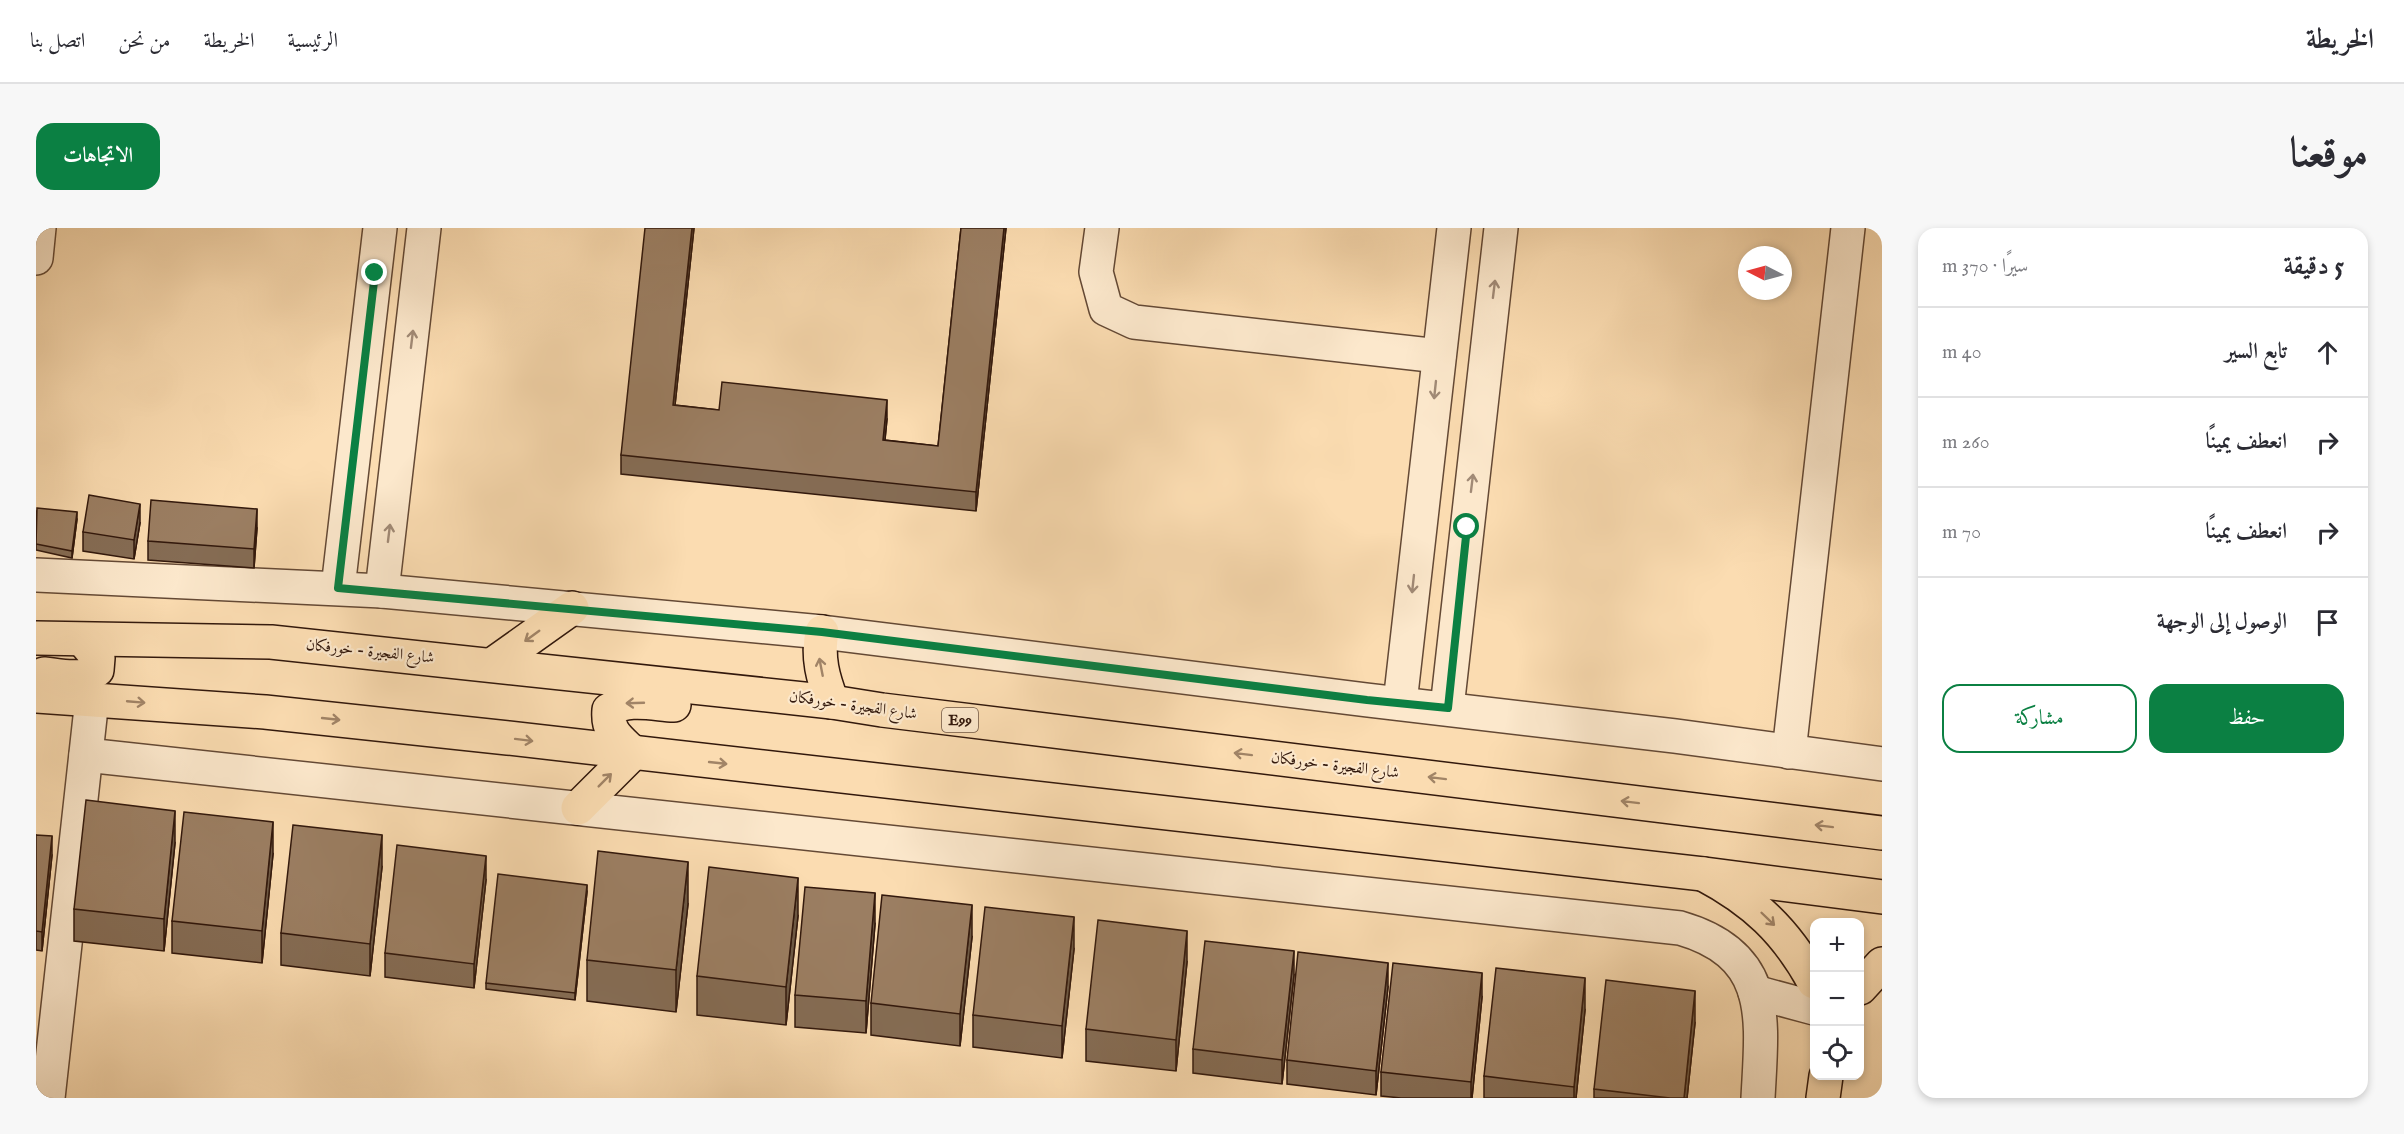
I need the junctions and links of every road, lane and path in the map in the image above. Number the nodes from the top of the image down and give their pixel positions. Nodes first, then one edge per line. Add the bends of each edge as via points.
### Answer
1 (39, 228) edge
2 (380, 228) edge
3 (424, 228) edge
4 (1102, 228) edge
5 (1454, 228) edge
6 (1501, 228) edge
7 (1848, 228) edge
8 (36, 258) edge
9 (1439, 356) junction
10 (36, 575) edge
11 (338, 588) junction
12 (382, 591) junction
13 (572, 608) junction
14 (822, 632) junction
15 (36, 638) edge
16 (83, 639) junction
17 (492, 665) junction
18 (36, 674) edge
19 (36, 696) edge
20 (92, 699) junction
21 (832, 702) junction
22 (1400, 703) junction
23 (1448, 708) junction
24 (882, 710) junction
25 (1789, 752) junction
26 (633, 753) junction
27 (86, 755) junction
28 (1882, 764) edge
29 (578, 808) junction
30 (1882, 833) edge
31 (1703, 874) junction
32 (1882, 897) edge
33 (1882, 964) edge
34 (1810, 974) edge
35 (1864, 984) edge
36 (1755, 992) junction
37 (1810, 1007) edge
38 (1825, 1080) edge
39 (48, 1098) edge
40 (1758, 1098) edge
41 (1823, 1098) edge

1 - 8 street
2 - 11 street
12 -> 3 street
4 - 9 street via 1096,272 1106,309 1134,322
5 - 9 street
23 -> 6 street
7 - 25 street
9 -> 22 street
10 - 11 street
11 - 12 street
12 - 13 street
13 - 14 street
13 -> 17 main road
21 -> 14 main road via 820,664
14 - 22 street
15 - 16 main road, شارع الفجيرة - خورفكان / E99
16 - 17 main road, شارع الفجيرة - خورفكان / E99 via 271,642
16 - 18 main road via 98,658 98,670 77,678
17 - 21 main road, شارع الفجيرة - خورفكان / E99
19 - 20 main road
20 -> 26 main road via 265,712
20 - 27 street
21 - 24 main road, شارع الفجيرة - خورفكان / E99
22 - 23 street
23 - 25 street
24 -> 26 main road via 832,715 634,702 617,705 609,710 608,724
30 -> 24 main road, شارع الفجيرة - خورفكان / E99
25 - 28 street
29 -> 26 main road
26 -> 31 main road
27 - 29 street
27 - 39 street
29 - 36 street via 1680,928 1700,934 1734,957
31 - 32 main road
31 -> 34 main road via 1756,907 1779,929
33 - 35 main road
36 - 37 street
36 - 40 street via 1761,1012
38 - 41 main road

